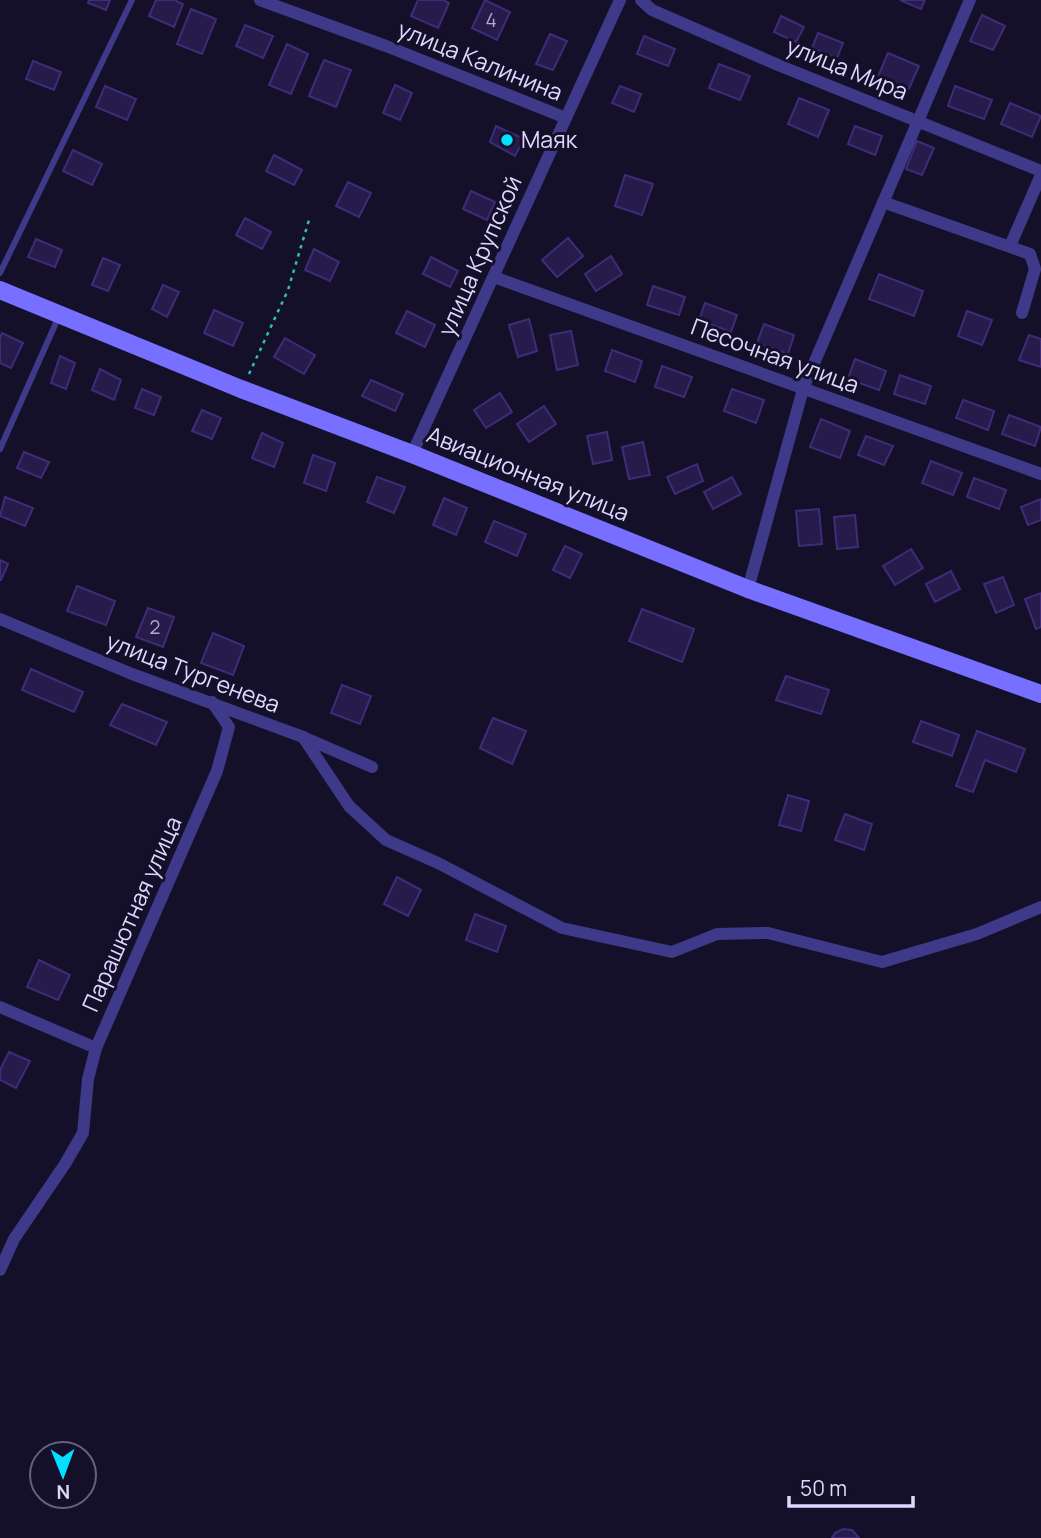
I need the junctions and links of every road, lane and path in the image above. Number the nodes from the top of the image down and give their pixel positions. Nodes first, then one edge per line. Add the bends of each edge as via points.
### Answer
1 (132, 0) edge
2 (260, 0) edge
3 (620, 0) edge
4 (641, 0) edge
5 (970, 0) edge
6 (566, 118) junction
7 (918, 120) junction
8 (1041, 173) edge
9 (883, 202) junction
10 (309, 220) dead end
11 (1010, 246) junction
12 (0, 273) edge
13 (494, 277) junction
14 (0, 290) edge
15 (1022, 313) dead end
16 (59, 315) junction
17 (241, 389) junction
18 (803, 389) junction
19 (0, 449) edge
20 (412, 454) junction
21 (1041, 474) edge
22 (748, 589) junction
23 (0, 619) edge
24 (1041, 694) edge
25 (212, 702) junction
26 (303, 737) junction
27 (372, 767) dead end
28 (1041, 906) edge
29 (0, 1007) edge
30 (96, 1048) junction
31 (0, 1270) edge

1 - 12 lane
2 - 6 street, улица Калинина
3 - 6 street, улица Крупской
4 - 7 street, улица Мира via 652,10 778,65
5 - 7 street
6 - 13 street, улица Крупской
7 - 8 street, улица Мира
7 - 9 street
8 - 11 street
9 - 11 street
9 - 18 street
10 - 17 path via 288,290
11 - 15 street via 1030,254 1035,269
13 - 18 street, Песочная улица
13 - 20 street, улица Крупской
14 - 16 main road, Авиационная улица
16 - 17 main road, Авиационная улица
16 - 19 lane
17 - 20 main road, Авиационная улица
18 - 21 street, Песочная улица
18 - 22 street
20 - 22 main road, Авиационная улица
22 - 24 main road, Авиационная улица
23 - 25 street, улица Тургенева
25 - 26 street, улица Тургенева
25 - 30 street, Парашютная улица via 229,727 217,772
26 - 27 street, улица Тургенева
26 - 28 street via 349,806 386,839 574,931 671,952 717,934 768,933 882,962 978,934
29 - 30 street, Парашютная улица
30 - 31 street via 83,1133 14,1239

